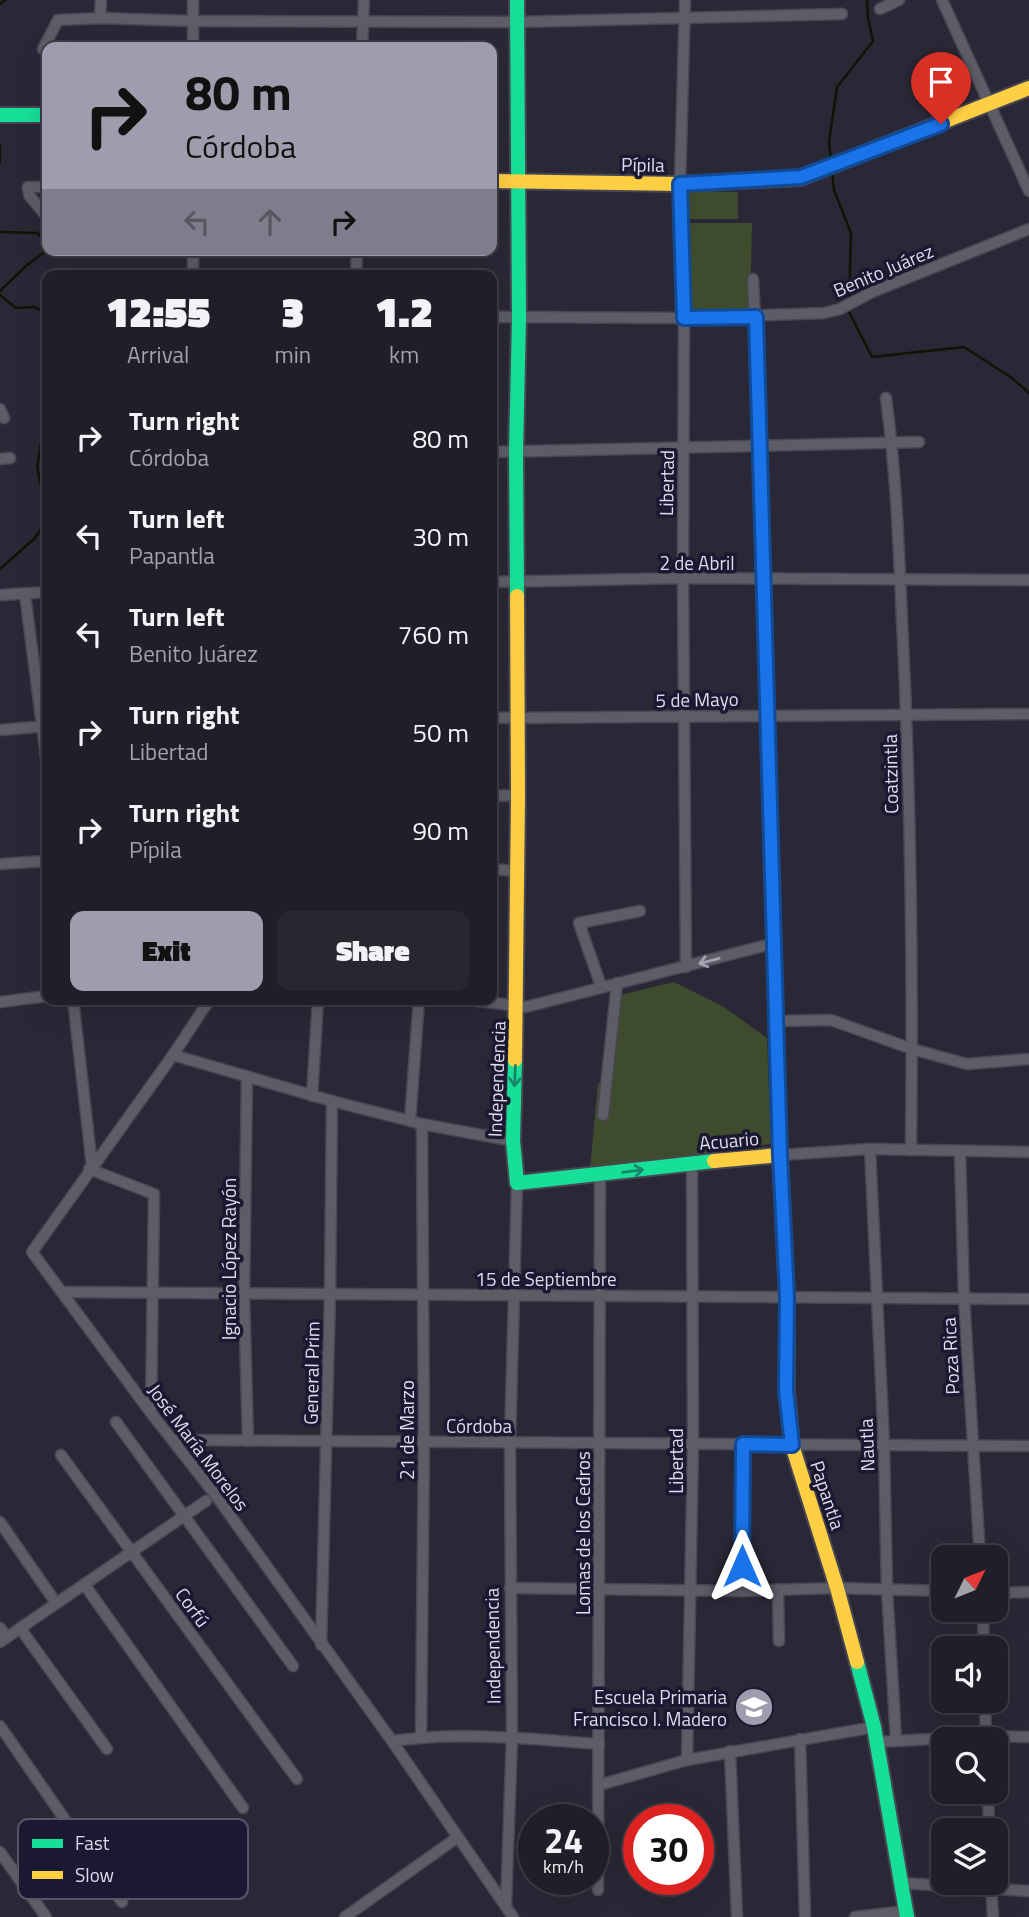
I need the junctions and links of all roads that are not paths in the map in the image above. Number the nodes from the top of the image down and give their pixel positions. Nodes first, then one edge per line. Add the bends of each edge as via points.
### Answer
1 (101, 0) edge
2 (193, 0) edge
3 (364, 0) edge
4 (517, 0) edge
5 (685, 0) edge
6 (899, 0) edge
7 (942, 0) edge
8 (880, 9) dead end
9 (842, 14) dead end
10 (100, 18) junction
11 (686, 18) junction
12 (192, 21) junction
13 (363, 21) junction
14 (517, 22) junction
15 (47, 42) edge
16 (192, 42) edge
17 (362, 42) edge
18 (1029, 88) edge
19 (989, 104) junction
20 (1, 115) edge
21 (42, 115) edge
22 (497, 181) edge
23 (519, 181) junction
24 (680, 184) junction
25 (42, 187) edge
26 (1029, 191) edge
27 (42, 211) edge
28 (1029, 229) edge
29 (754, 279) dead end
30 (497, 317) edge
31 (519, 317) junction
32 (756, 317) junction
33 (684, 318) junction
34 (886, 398) dead end
35 (892, 442) junction
36 (919, 442) dead end
37 (684, 446) junction
38 (761, 446) junction
39 (516, 451) junction
40 (497, 452) edge
41 (682, 578) junction
42 (763, 580) junction
43 (900, 580) junction
44 (1029, 580) edge
45 (497, 582) edge
46 (516, 582) junction
47 (42, 593) edge
48 (25, 594) junction
49 (2, 595) edge
50 (42, 706) edge
51 (767, 715) junction
52 (1029, 715) edge
53 (906, 716) junction
54 (0, 717) edge
55 (684, 717) junction
56 (497, 718) edge
57 (517, 718) junction
58 (42, 726) edge
59 (1, 730) edge
60 (497, 796) edge
61 (518, 796) junction
62 (42, 861) edge
63 (0, 864) edge
64 (497, 869) edge
65 (517, 871) junction
66 (640, 911) dead end
67 (775, 943) junction
68 (686, 967) junction
69 (617, 983) junction
70 (601, 986) junction
71 (42, 997) edge
72 (0, 1002) edge
73 (74, 1005) edge
74 (206, 1005) edge
75 (318, 1005) edge
76 (419, 1005) edge
77 (497, 1005) edge
78 (517, 1008) junction
79 (776, 1021) junction
80 (912, 1049) junction
81 (173, 1055) junction
82 (1029, 1059) edge
83 (247, 1076) junction
84 (312, 1096) junction
85 (332, 1101) junction
86 (603, 1115) dead end
87 (410, 1121) junction
88 (422, 1124) junction
89 (513, 1141) junction
90 (870, 1149) junction
91 (911, 1150) junction
92 (960, 1152) junction
93 (1029, 1152) edge
94 (780, 1155) junction
95 (692, 1162) junction
96 (91, 1168) junction
97 (600, 1176) junction
98 (516, 1182) junction
99 (62, 1292) junction
100 (153, 1293) junction
101 (244, 1294) junction
102 (331, 1294) junction
103 (423, 1295) junction
104 (512, 1295) junction
105 (600, 1296) junction
106 (691, 1296) junction
107 (787, 1297) junction
108 (877, 1298) junction
109 (964, 1298) junction
110 (1029, 1299) edge
111 (150, 1413) junction
112 (116, 1422) dead end
113 (173, 1440) junction
114 (248, 1441) junction
115 (327, 1441) junction
116 (425, 1442) junction
117 (510, 1443) junction
118 (600, 1443) junction
119 (693, 1444) junction
120 (743, 1444) junction
121 (792, 1445) junction
122 (884, 1445) junction
123 (972, 1446) junction
124 (1029, 1446) edge
125 (61, 1455) dead end
126 (206, 1501) dead end
127 (183, 1516) junction
128 (0, 1522) edge
129 (978, 1545) edge
130 (131, 1552) junction
131 (84, 1584) junction
132 (510, 1588) junction
133 (599, 1588) junction
134 (837, 1588) junction
135 (691, 1589) junction
136 (778, 1589) junction
137 (887, 1589) junction
138 (742, 1591) junction
139 (931, 1591) edge
140 (1029, 1592) edge
141 (1008, 1593) edge
142 (56, 1603) junction
143 (0, 1628) edge
144 (20, 1628) junction
145 (3, 1639) edge
146 (779, 1641) dead end
147 (321, 1645) junction
148 (293, 1666) dead end
149 (0, 1726) edge
150 (874, 1727) junction
151 (421, 1737) junction
152 (512, 1737) junction
153 (1008, 1737) edge
154 (1029, 1737) edge
155 (800, 1739) junction
156 (931, 1739) edge
157 (896, 1740) junction
158 (392, 1741) junction
159 (877, 1742) junction
160 (599, 1744) junction
161 (107, 1749) dead end
162 (730, 1751) junction
163 (687, 1760) junction
164 (297, 1779) dead end
165 (599, 1785) junction
166 (599, 1804) edge
167 (243, 1808) dead end
168 (64, 1819) edge
169 (458, 1837) junction
170 (0, 1852) edge
171 (18, 1877) edge
172 (901, 1883) junction
173 (931, 1884) edge
174 (1008, 1888) edge
175 (1029, 1891) edge
176 (992, 1895) edge
177 (33, 1899) edge
178 (120, 1899) edge
179 (122, 1902) dead end
180 (506, 1906) junction
181 (907, 1914) edge
182 (46, 1917) edge
183 (345, 1917) edge
184 (513, 1917) edge
185 (737, 1917) edge
186 (805, 1917) edge
187 (855, 1917) edge
188 (993, 1917) edge

1 - 10 street
2 - 12 street
3 - 13 street
4 - 14 main road, Independencia
5 - 11 street, Libertad
6 - 8 street
7 - 19 street
9 - 11 street
10 - 12 street
10 - 15 street via 58,20
11 - 14 street
11 - 24 street, Libertad
12 - 13 street
12 - 16 street
13 - 14 street
13 - 17 street
14 - 23 main road, Independencia
18 - 19 main road, Pípila
19 - 24 main road, Pípila via 801,177
19 - 26 street
20 - 21 main road
22 - 23 main road, Pípila
23 - 24 main road, Pípila
23 - 31 main road, Independencia
24 - 33 street, Libertad
25 - 27 street via 28,187
28 - 32 street, Benito Juárez via 840,309
29 - 32 street, Papantla
30 - 31 street, Benito Juárez
31 - 33 street, Benito Juárez
31 - 39 main road, Independencia
32 - 33 street, Benito Juárez
32 - 38 street, Papantla
33 - 37 street, Libertad
34 - 35 street, Coatzintla
35 - 36 street
35 - 38 street
35 - 43 street, Coatzintla
37 - 38 street
37 - 39 street
37 - 41 street, Libertad
38 - 42 street, Papantla
39 - 40 street
39 - 46 main road, Independencia
41 - 42 street, 2 de Abril
41 - 46 street, 2 de Abril
41 - 55 street, Libertad
42 - 43 street, 2 de Abril
42 - 51 street, Papantla
43 - 44 street, 2 de Abril
43 - 53 street, Coatzintla
45 - 46 street, 2 de Abril
46 - 57 main road, Independencia
47 - 48 street
48 - 49 street
48 - 50 street
51 - 53 street, 5 de Mayo
51 - 55 street, 5 de Mayo
51 - 67 street, Papantla
52 - 53 street, 5 de Mayo
53 - 80 street, Coatzintla
54 - 59 street
55 - 57 street, 5 de Mayo
55 - 68 street, Libertad
56 - 57 street, 5 de Mayo
57 - 61 main road, Independencia
58 - 59 street
60 - 61 street
61 - 65 main road, Independencia
62 - 63 street
64 - 65 street
65 - 78 main road, Independencia
66 - 70 street via 579,923
67 -> 68 street
67 - 79 street, Papantla
68 - 69 street
69 - 70 street
69 - 86 street
70 - 78 street
71 - 72 street
73 - 96 street
74 - 81 street, José María Morelos
75 - 84 street
76 - 87 street
77 - 78 street
78 -> 89 main road, Independencia
79 - 80 street via 831,1020
79 - 94 street, Papantla
80 - 82 street via 967,1064
80 - 91 street, Coatzintla
81 - 83 street
81 - 96 street, José María Morelos
83 - 84 street
83 - 101 street, Ignacio López Rayón
84 - 85 street
85 - 87 street
85 - 102 street, General Prim
87 - 88 street
88 - 89 street
88 - 103 street, 21 de Marzo
89 - 98 main road, Independencia
90 - 91 street, Acuario
90 - 94 street, Acuario
90 - 108 street, Nautla
91 - 92 street, Acuario
92 - 93 street, Acuario
92 - 109 street, Poza Rica
94 - 95 main road, Acuario
94 - 107 main road, Papantla
97 -> 95 main road, Acuario
95 - 106 street, Libertad
96 - 99 street, José María Morelos via 32,1252
96 - 100 street via 154,1194
97 - 98 main road, Acuario
97 - 105 street, Lomas de los Cedros
98 - 104 street, Independencia
99 - 100 street, 15 de Septiembre
99 - 111 street, José María Morelos
100 - 101 street, 15 de Septiembre
100 - 111 street
101 - 102 street, 15 de Septiembre
101 - 114 street, Ignacio López Rayón
102 - 103 street, 15 de Septiembre
102 - 115 street, General Prim
103 - 104 street, 15 de Septiembre
103 - 116 street, 21 de Marzo
104 - 105 street, 15 de Septiembre
104 - 117 street, Independencia
105 - 106 street, 15 de Septiembre
105 - 118 street, Lomas de los Cedros
106 - 107 street, 15 de Septiembre
106 - 119 street, Libertad
107 - 108 street, 15 de Septiembre
107 - 121 main road, Papantla via 786,1391
108 - 109 street, 15 de Septiembre
108 - 122 street, Nautla
109 - 110 street, 15 de Septiembre
109 - 123 street, Poza Rica
111 - 113 street, José María Morelos
112 - 127 street
113 - 114 street, Córdoba
113 - 147 street, José María Morelos
114 - 115 street, Córdoba
115 - 116 street, Córdoba
115 - 147 street, General Prim
116 - 117 street, Córdoba
116 - 151 street, 21 de Marzo
117 - 118 street, Córdoba
117 - 132 street, Independencia
118 - 119 street, Córdoba
118 - 133 street, Lomas de los Cedros
119 - 120 street, Córdoba
119 - 135 street, Libertad
120 - 121 street, Córdoba
120 - 138 street
121 - 122 street, Córdoba
121 - 134 main road, Papantla
122 - 123 street, Córdoba
122 - 137 street, Nautla
123 - 124 street, Córdoba
123 - 129 street, Poza Rica
125 - 130 street, Corfú
126 - 127 street
127 - 130 street
127 - 148 street
128 - 142 street
130 - 131 street
130 - 164 street, Corfú
131 - 142 street
131 - 167 street
132 - 133 street
132 - 152 street, Independencia
133 - 135 street
133 - 160 street, Lomas de los Cedros
134 - 136 street
134 - 137 street
134 - 150 main road, Papantla
135 - 138 street
135 - 163 street, Libertad
136 - 138 street
136 - 146 street
137 - 139 street
137 - 157 street, Nautla
140 - 141 street
142 - 144 street
143 - 145 street
144 - 145 street
144 - 161 street
147 - 158 street, José María Morelos
149 - 168 street
150 - 155 street
150 - 159 main road, Papantla
151 - 152 street
151 - 158 street
152 - 160 street
152 - 180 street, Independencia
153 - 154 street
155 - 162 street
155 - 186 street
156 - 157 street
157 - 159 street
158 - 169 street, José María Morelos
159 - 172 main road, Papantla
160 - 165 street, Lomas de los Cedros
162 - 163 street
162 - 185 street
163 - 165 street
165 - 166 street, Lomas de los Cedros
169 - 180 street, José María Morelos
169 - 183 street
170 - 171 street
172 - 173 street
172 - 181 main road, Papantla
174 - 175 street
176 - 188 street
177 - 182 street
178 - 179 street
180 - 184 street, José María Morelos
181 - 187 street

